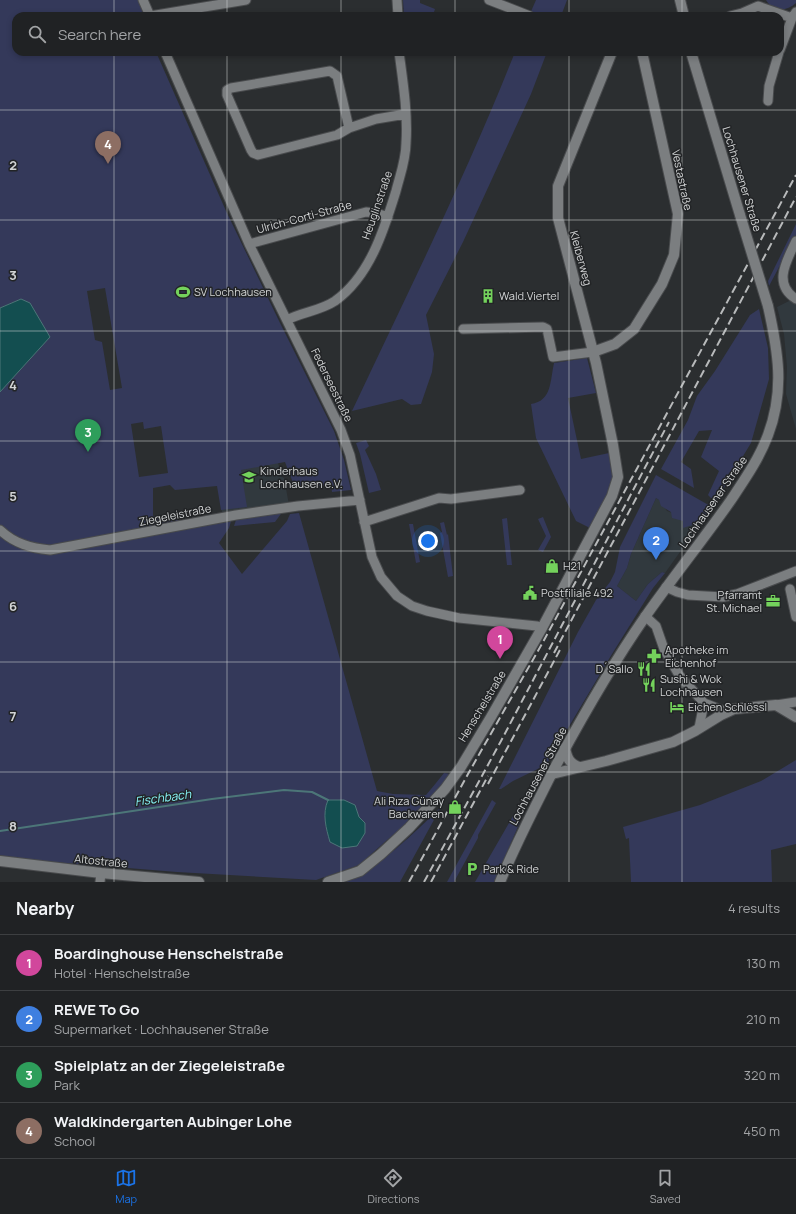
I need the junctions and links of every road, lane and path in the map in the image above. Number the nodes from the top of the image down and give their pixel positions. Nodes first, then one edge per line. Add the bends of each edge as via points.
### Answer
1 (144, 0) edge
2 (246, 0) edge
3 (397, 0) edge
4 (488, 0) edge
5 (680, 0) edge
6 (759, 3) edge
7 (148, 12) edge
8 (174, 12) edge
9 (398, 12) edge
10 (520, 12) edge
11 (683, 12) edge
12 (745, 12) edge
13 (794, 15) edge
14 (784, 41) edge
15 (167, 56) edge
16 (399, 56) edge
17 (610, 56) edge
18 (643, 56) edge
19 (692, 56) edge
20 (778, 56) edge
21 (768, 101) dead end
22 (406, 114) junction
23 (350, 128) junction
24 (388, 217) junction
25 (796, 241) edge
26 (249, 244) junction
27 (796, 299) edge
28 (287, 320) junction
29 (463, 329) dead end
30 (593, 352) junction
31 (618, 477) joint
32 (520, 490) dead end
33 (360, 500) junction
34 (364, 522) junction
35 (0, 530) edge
36 (796, 571) edge
37 (666, 587) junction
38 (790, 589) dead end
39 (645, 616) junction
40 (796, 617) edge
41 (542, 628) junction
42 (796, 702) edge
43 (704, 703) junction
44 (776, 705) junction
45 (727, 712) junction
46 (796, 717) edge
47 (700, 728) junction
48 (565, 748) junction
49 (578, 767) junction
50 (552, 774) junction
51 (0, 861) edge
52 (100, 878) edge
53 (199, 882) edge
54 (328, 882) edge
55 (500, 882) edge

1 - 7 street
2 - 8 street
3 - 9 street
4 - 10 street
5 - 11 main road
6 - 12 street
6 - 13 street
13 - 14 street
15 - 26 street, Federseestraße
16 - 22 street, Heuglinstraße
17 - 30 main road, Kleiberweg via 558,186 557,199 558,218
18 - 30 main road, Vestastraße via 678,214 674,254 662,284 634,329 615,344
19 - 37 main road, Lochhausener Straße, bridge via 768,306 776,339 779,368 777,401 768,434 754,466
20 - 21 street via 769,86
22 - 23 street via 376,119
22 - 24 street, Heuglinstraße via 403,165
23 - 23 street via 337,135 258,155 251,150 227,90 330,70 337,76
24 - 26 street, Ulrich-Corti-Straße via 366,212
24 - 28 street, Heuglinstraße via 363,270 348,290 316,311
25 - 27 street via 785,264 783,275 784,288
26 - 28 street, Federseestraße
28 - 33 street, Federseestraße via 341,430 350,455
29 - 30 street via 543,327 547,329 553,357
30 - 31 main road, Kleiberweg
31 - 41 main road, Henschelstraße via 612,496
32 - 34 street via 451,499 439,498
33 - 34 street, Federseestraße
33 - 35 street, Ziegeleistraße via 236,515 50,550 21,544
34 - 41 street, Federseestraße via 377,570 386,584 404,602 420,609 459,618
36 - 37 street via 724,597 688,595
37 - 39 main road, Lochhausener Straße
38 - 40 street
39 - 43 street via 656,626 664,649 679,675
39 - 48 main road, Lochhausener Straße via 608,673
41 - 54 main road, Henschelstraße via 461,767 445,789 409,828 360,871
42 - 44 street
43 - 45 street
43 - 47 street
44 - 45 main road
44 - 46 main road
45 - 47 main road
47 - 49 main road via 673,742
48 - 49 main road via 571,763
48 - 50 main road, Lochhausener Straße
49 - 50 main road
50 - 55 main road, Lochhausener Straße via 526,822
51 - 52 main road, Altostraße
52 - 53 main road, Altostraße

